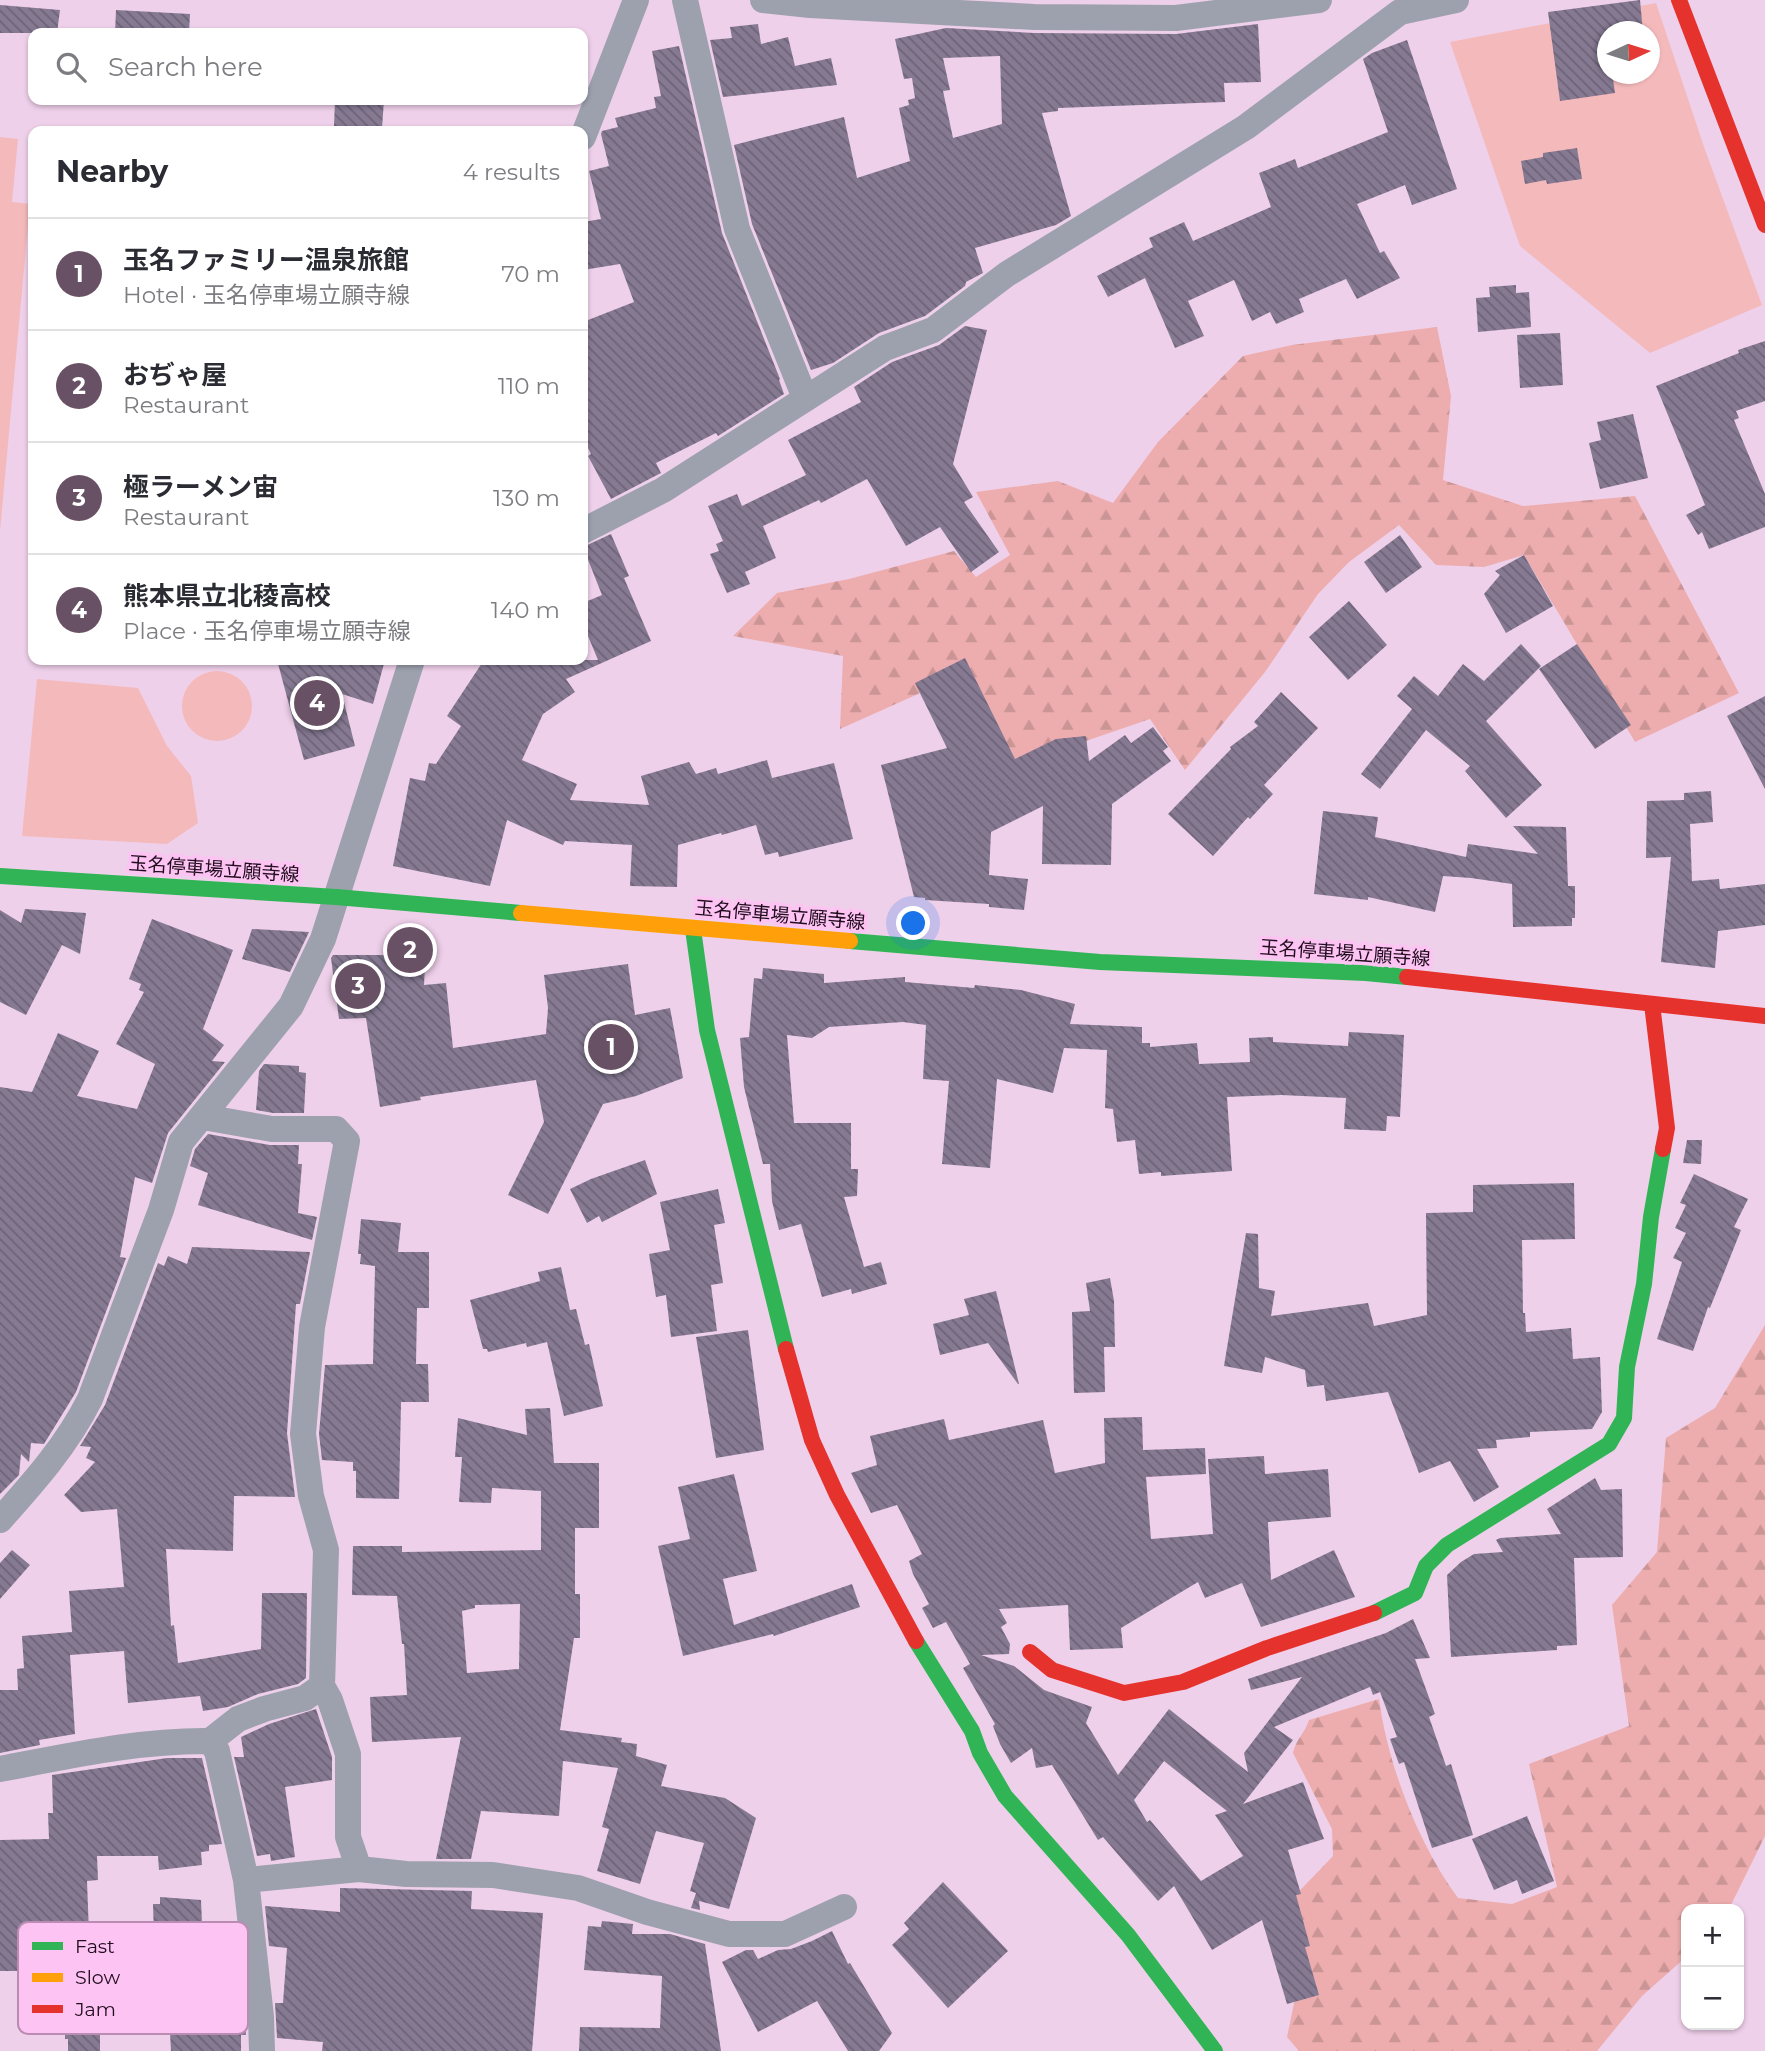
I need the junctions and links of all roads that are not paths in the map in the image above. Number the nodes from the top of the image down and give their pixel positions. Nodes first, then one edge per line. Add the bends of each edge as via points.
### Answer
1 (636, 0) edge
2 (685, 0) edge
3 (763, 0) edge
4 (1319, 0) edge
5 (1456, 0) edge
6 (1679, 0) edge
7 (1397, 6) edge
8 (587, 126) edge
9 (1765, 225) edge
10 (805, 398) junction
11 (588, 528) edge
12 (410, 665) edge
13 (0, 876) edge
14 (336, 897) junction
15 (693, 929) junction
16 (1652, 1004) junction
17 (1765, 1017) edge
18 (203, 1117) junction
19 (0, 1520) edge
20 (1030, 1651) dead end
21 (322, 1686) junction
22 (210, 1741) junction
23 (0, 1769) edge
24 (359, 1869) junction
25 (246, 1881) junction
26 (844, 1907) dead end
27 (262, 2051) edge
28 (1214, 2051) edge

1 - 8 street
2 - 10 street via 737,229
3 - 4 street via 1034,17 1176,18
5 - 7 street
6 - 9 street
7 - 10 street via 1246,127 1007,274 933,330 885,348
10 - 11 street via 663,490
12 - 14 street
13 - 14 street, 玉名停車場立願寺線
14 - 15 street, 玉名停車場立願寺線
14 - 18 street via 323,939 291,1006
15 - 16 street, 玉名停車場立願寺線 via 1100,962 1366,974
15 - 28 street via 707,1030 784,1342 812,1440 837,1495 1005,1796 1128,1935
16 - 17 street, 玉名停車場立願寺線
16 - 20 street via 1667,1128 1628,1367 1624,1418 1609,1444 1447,1545 1426,1566 1415,1593 1379,1612 1267,1648 1183,1682 1124,1693 1052,1670
18 - 19 street via 181,1142 161,1210 75,1429
18 - 21 street via 272,1129 336,1129 347,1141 312,1327 303,1417 311,1496 326,1550
21 - 22 street via 305,1698 238,1719
21 - 24 street via 348,1754 348,1837
22 - 23 street via 82,1753
22 - 25 street via 218,1751
24 - 25 street
24 - 26 street via 493,1875 578,1888 729,1934 786,1934
25 - 27 street

